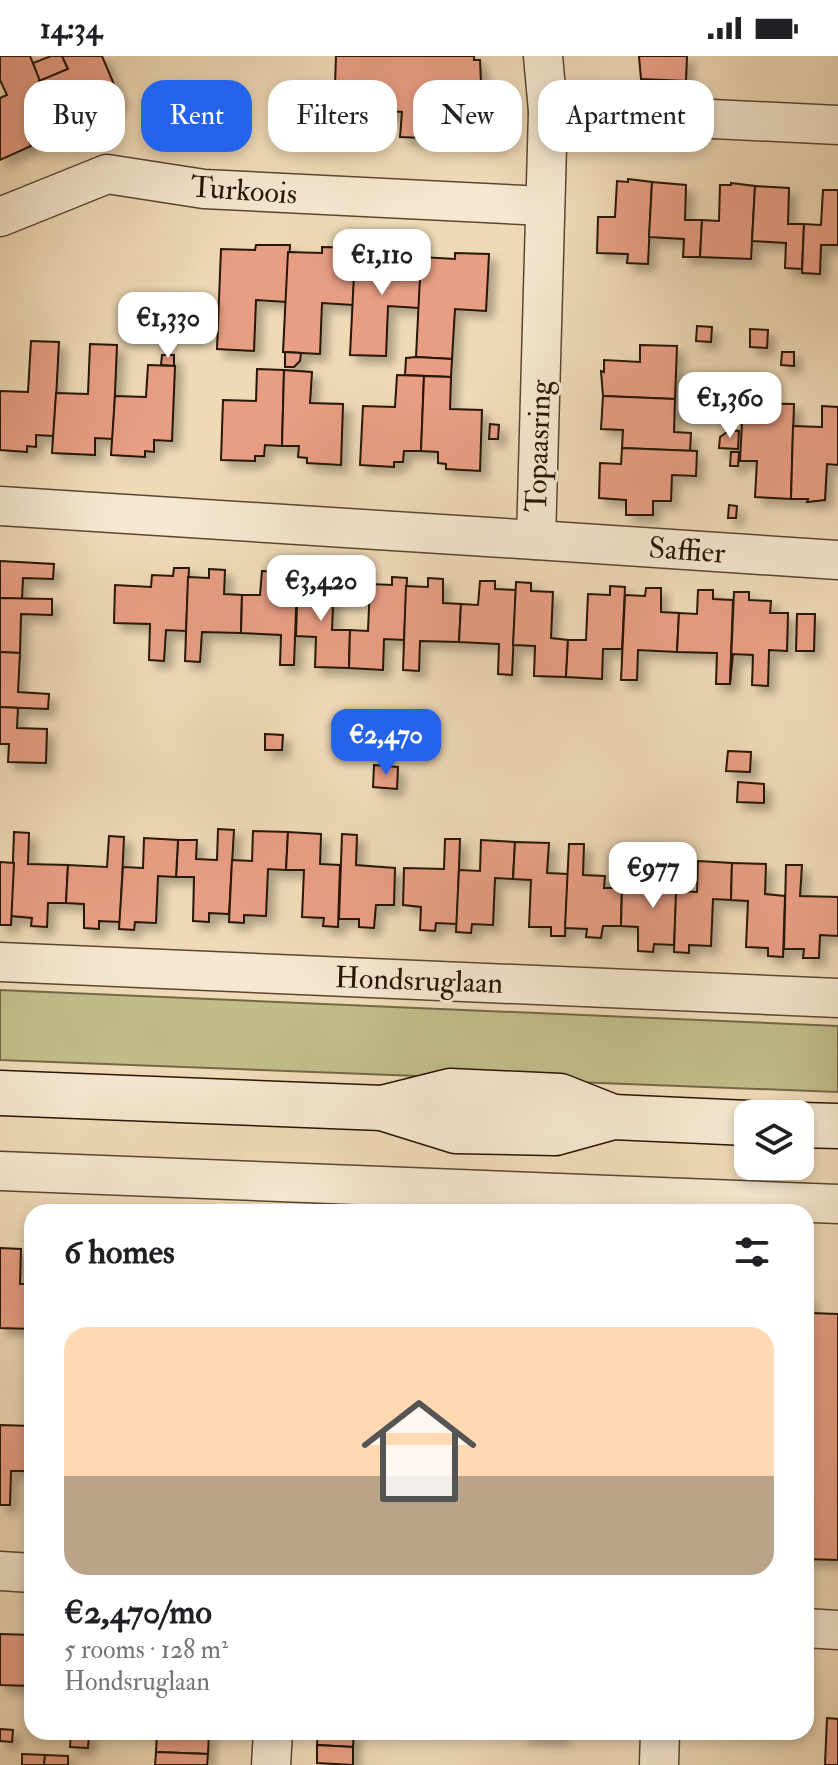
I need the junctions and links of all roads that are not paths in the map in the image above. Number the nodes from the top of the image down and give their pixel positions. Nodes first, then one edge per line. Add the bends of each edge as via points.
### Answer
1 (543, 56) edge
2 (545, 80) edge
3 (714, 119) edge
4 (838, 125) edge
5 (547, 152) edge
6 (545, 206) junction
7 (0, 217) edge
8 (0, 506) edge
9 (536, 540) junction
10 (838, 560) edge
11 (0, 962) edge
12 (838, 998) edge
13 (0, 1093) edge
14 (734, 1122) edge
15 (814, 1125) edge
16 (838, 1126) edge
17 (0, 1171) edge
18 (668, 1204) edge
19 (814, 1204) edge
20 (838, 1204) edge
21 (0, 1571) edge
22 (24, 1572) edge
23 (814, 1628) edge
24 (838, 1630) edge
25 (273, 1740) edge
26 (660, 1740) edge
27 (271, 1765) edge
28 (659, 1765) edge

1 - 2 street, Topaasring
3 - 4 street
5 - 6 street, Topaasring
6 - 7 street, Turkoois via 204,189 107,174
6 - 9 street, Topaasring
8 - 9 street, Topaasring
9 - 10 street, Saffier
11 - 12 street, Hondsruglaan
13 - 14 main road via 382,1108 450,1091 560,1096 613,1117
15 - 16 main road
17 - 18 street
19 - 20 street
21 - 22 street
23 - 24 street
25 - 27 street
26 - 28 street

